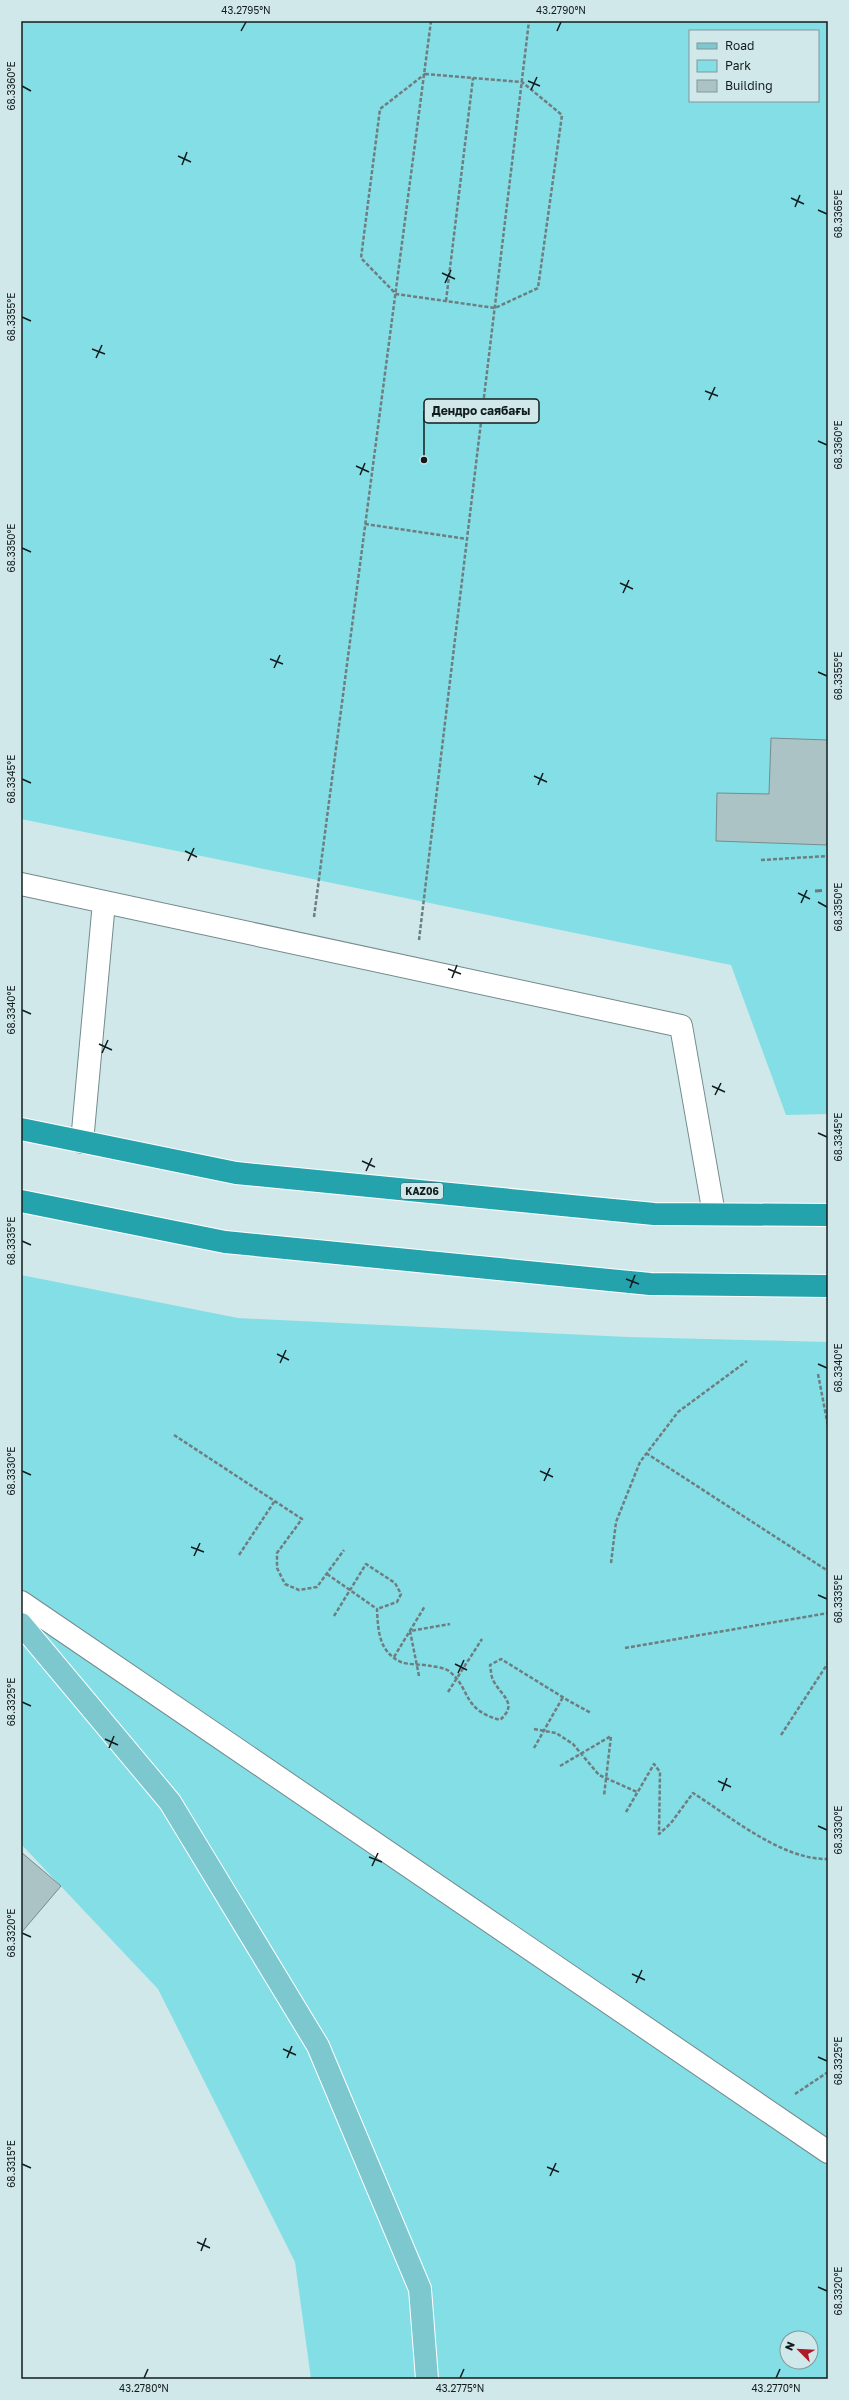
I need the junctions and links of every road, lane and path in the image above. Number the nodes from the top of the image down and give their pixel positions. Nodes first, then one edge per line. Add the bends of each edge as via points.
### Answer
1 (432, 21) edge
2 (530, 21) edge
3 (424, 74) junction
4 (473, 78) junction
5 (522, 82) junction
6 (396, 294) junction
7 (446, 301) junction
8 (495, 308) junction
9 (365, 524) junction
10 (467, 539) junction
11 (828, 856) edge
12 (761, 860) dead end
13 (21, 884) edge
14 (104, 902) junction
15 (310, 946) junction
16 (415, 969) junction
17 (21, 1129) edge
18 (82, 1142) junction
19 (21, 1201) edge
20 (714, 1214) junction
21 (828, 1215) edge
22 (828, 1286) edge
23 (747, 1361) dead end
24 (818, 1374) dead end
25 (828, 1426) edge
26 (174, 1435) dead end
27 (646, 1453) junction
28 (274, 1502) junction
29 (344, 1550) dead end
30 (239, 1555) dead end
31 (611, 1563) dead end
32 (828, 1570) edge
33 (327, 1574) junction
34 (350, 1590) junction
35 (828, 1594) edge
36 (828, 1601) edge
37 (21, 1602) edge
38 (425, 1606) dead end
39 (377, 1609) junction
40 (828, 1613) edge
41 (334, 1616) dead end
42 (21, 1624) edge
43 (450, 1624) dead end
44 (410, 1631) junction
45 (482, 1639) dead end
46 (625, 1648) dead end
47 (394, 1658) junction
48 (828, 1663) edge
49 (417, 1664) junction
50 (419, 1676) dead end
51 (457, 1678) junction
52 (448, 1692) dead end
53 (563, 1697) junction
54 (591, 1713) dead end
55 (534, 1729) dead end
56 (544, 1731) junction
57 (781, 1735) dead end
58 (534, 1748) dead end
59 (582, 1753) junction
60 (560, 1766) dead end
61 (606, 1778) junction
62 (638, 1792) junction
63 (604, 1796) dead end
64 (626, 1812) dead end
65 (828, 1859) edge
66 (828, 2072) edge
67 (768, 2111) junction
68 (828, 2152) edge
69 (427, 2379) edge

1 - 3 path
2 - 5 path
3 - 4 path
3 - 6 path
3 - 6 path via 380,109 360,258
4 - 5 path
4 - 7 path
5 - 8 path
5 - 8 path via 562,115 538,288
6 - 7 path
6 - 9 path
7 - 8 path
8 - 10 path
9 - 10 path
9 - 15 path
10 - 16 path
11 - 12 path
13 - 14 street
14 - 15 street
14 - 18 street
15 - 16 street
16 - 20 street via 681,1026
17 - 18 highway, KАZ06
18 - 20 highway, KАZ06 via 236,1173 654,1214
19 - 22 highway via 225,1242 650,1284
20 - 21 highway, KАZ06
23 - 27 path via 678,1412
24 - 25 path
26 - 28 path
27 - 31 path via 616,1522
27 - 32 path
28 - 30 path
28 - 33 path via 302,1519 277,1553 277,1568 285,1584 298,1590 317,1587
29 - 33 path
33 - 34 path
34 - 39 path
34 - 39 path via 366,1564 394,1583 401,1594 397,1602
34 - 41 path
35 - 36 path
37 - 67 street
38 - 44 path
39 - 47 path via 378,1636 388,1654
40 - 46 path
42 - 69 main road via 170,1802 318,2046 420,2289
43 - 44 path
44 - 47 path
44 - 49 path
45 - 51 path
47 - 49 path
48 - 57 path
49 - 50 path
49 - 51 path via 447,1669
51 - 52 path
51 - 53 path via 473,1707 489,1717 500,1720 506,1715 509,1707 506,1697 493,1680 490,1665 501,1659
53 - 54 path
53 - 56 path
55 - 56 path
56 - 58 path
56 - 59 path via 556,1733
59 - 60 path
59 - 61 path via 599,1775
59 - 61 path via 611,1736
61 - 62 path
61 - 63 path
62 - 64 path
62 - 65 path via 654,1764 660,1772 659,1834 693,1793 769,1842 812,1860
66 - 67 path
67 - 68 street

